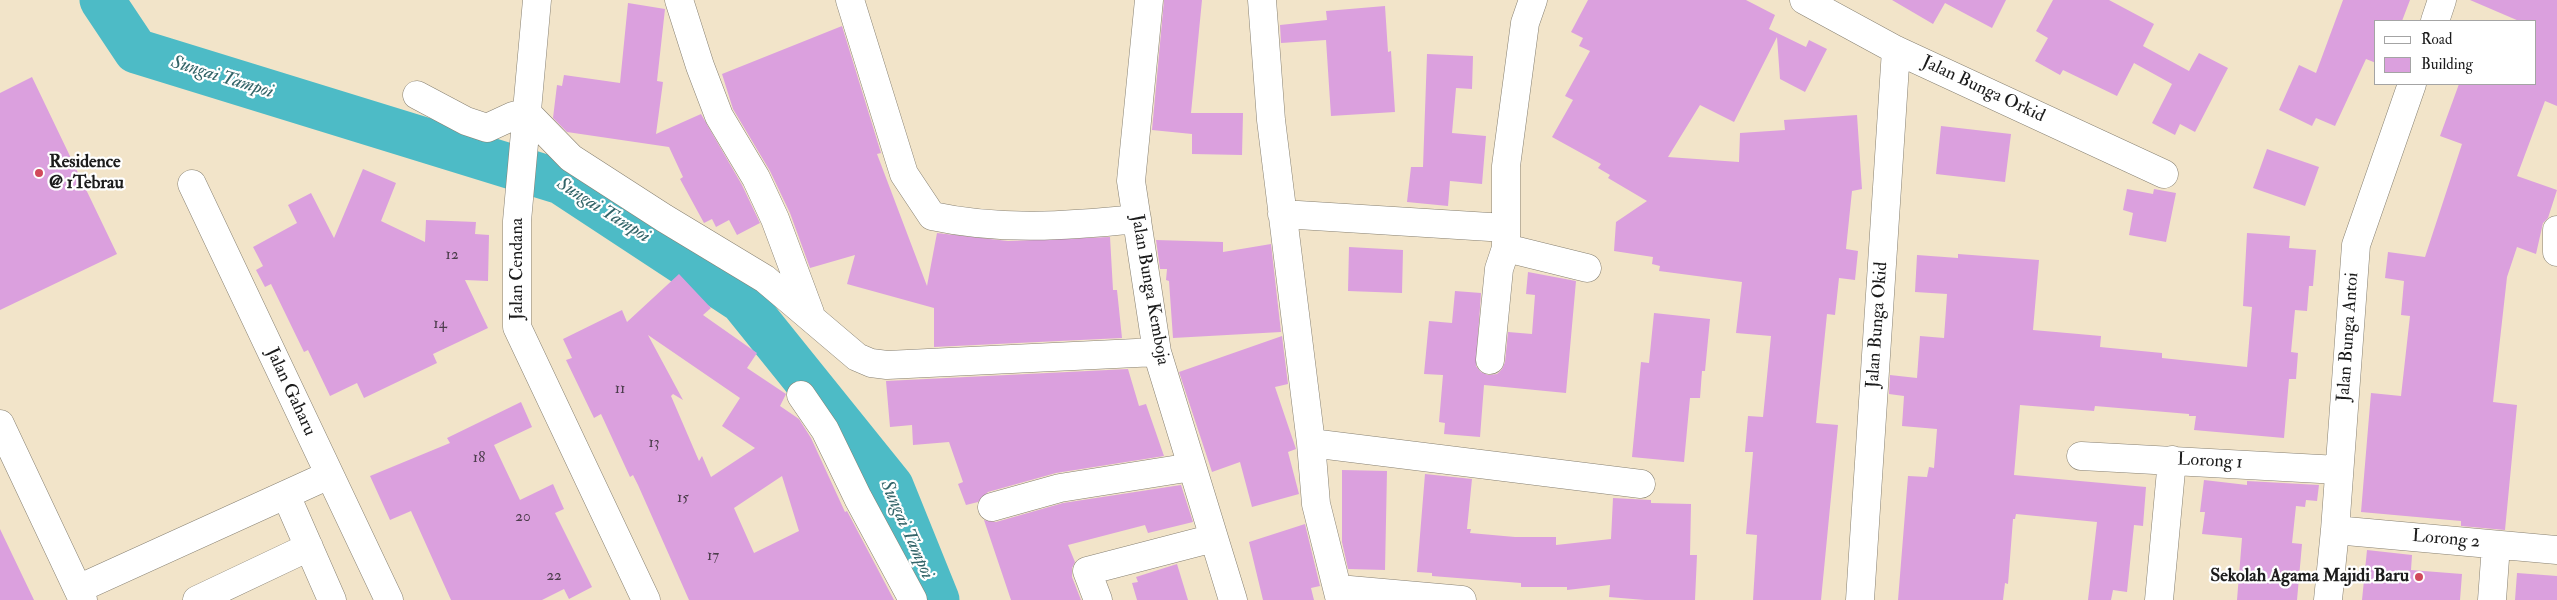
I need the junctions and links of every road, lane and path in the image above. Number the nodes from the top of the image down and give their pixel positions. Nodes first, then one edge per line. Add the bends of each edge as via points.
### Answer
1 (537, 0) edge
2 (679, 0) edge
3 (850, 0) edge
4 (1149, 0) edge
5 (1262, 0) edge
6 (1533, 0) edge
7 (1804, 0) edge
8 (2442, 0) edge
9 (2434, 20) edge
10 (1896, 50) junction
11 (2412, 85) edge
12 (417, 95) dead end
13 (527, 121) junction
14 (2164, 174) dead end
15 (192, 184) dead end
16 (1282, 214) junction
17 (1137, 219) junction
18 (2557, 230) edge
19 (1506, 238) junction
20 (2557, 252) edge
21 (1588, 268) dead end
22 (811, 317) junction
23 (1156, 352) junction
24 (1490, 360) dead end
25 (801, 395) dead end
26 (0, 424) edge
27 (1311, 442) junction
28 (2081, 456) dead end
29 (2172, 460) junction
30 (1192, 466) junction
31 (2339, 470) junction
32 (329, 475) junction
33 (1641, 484) dead end
34 (286, 495) junction
35 (992, 507) dead end
36 (2335, 530) junction
37 (1214, 538) junction
38 (2496, 545) junction
39 (309, 547) junction
40 (2557, 550) edge
41 (1339, 594) edge
42 (80, 595) edge
43 (198, 600) edge
44 (332, 600) edge
45 (389, 600) edge
46 (646, 600) edge
47 (913, 600) edge
48 (1098, 600) edge
49 (1233, 600) edge
50 (1462, 600) edge
51 (1860, 600) edge
52 (2159, 600) edge
53 (2328, 600) edge
54 (2492, 600) edge

1 - 13 street, Jalan Cendana
2 - 22 street via 719,116 756,178 775,219
3 - 17 street via 904,174 932,216 969,224 1016,226 1072,226
4 - 17 street, Jalan Bunga Kemboja via 1131,181
5 - 16 street via 1270,120
6 - 19 street via 1525,23 1506,166
7 - 10 street, Jalan Bunga Orkid
8 - 9 street
10 - 14 street, Jalan Bunga Orkid
10 - 51 street, Jalan Bunga Okid
11 - 31 street, Jalan Bunga Antoi via 2356,245
12 - 13 street via 487,128 513,116
13 - 22 street via 571,158 765,280
13 - 46 street, Jalan Cendana via 517,222 516,327
15 - 32 street, Jalan Gaharu
16 - 19 street
16 - 27 street
17 - 23 street, Jalan Bunga Kemboja
18 - 20 street
19 - 21 street
19 - 24 street via 1499,270
22 - 23 street via 857,357 886,365
23 - 30 street, Jalan Bunga Kemboja
25 - 47 street via 825,430
26 - 42 street
27 - 33 street
27 - 41 street via 1316,504
28 - 29 street, Lorong 1
29 - 31 street, Lorong 1
29 - 52 street
30 - 35 street via 1060,488
30 - 37 street, Jalan Bunga Kemboja
31 - 36 street, Jalan Bunga Antoi
32 - 34 street
32 - 45 street, Jalan Gaharu
34 - 39 street
34 - 42 street
36 - 38 street, Lorong 2
36 - 53 street, Jalan Bunga Antoi
37 - 48 street via 1087,571
37 - 49 street, Jalan Bunga Kemboja
38 - 40 street, Lorong 2
38 - 54 street
39 - 43 street
39 - 44 street
41 - 50 street

